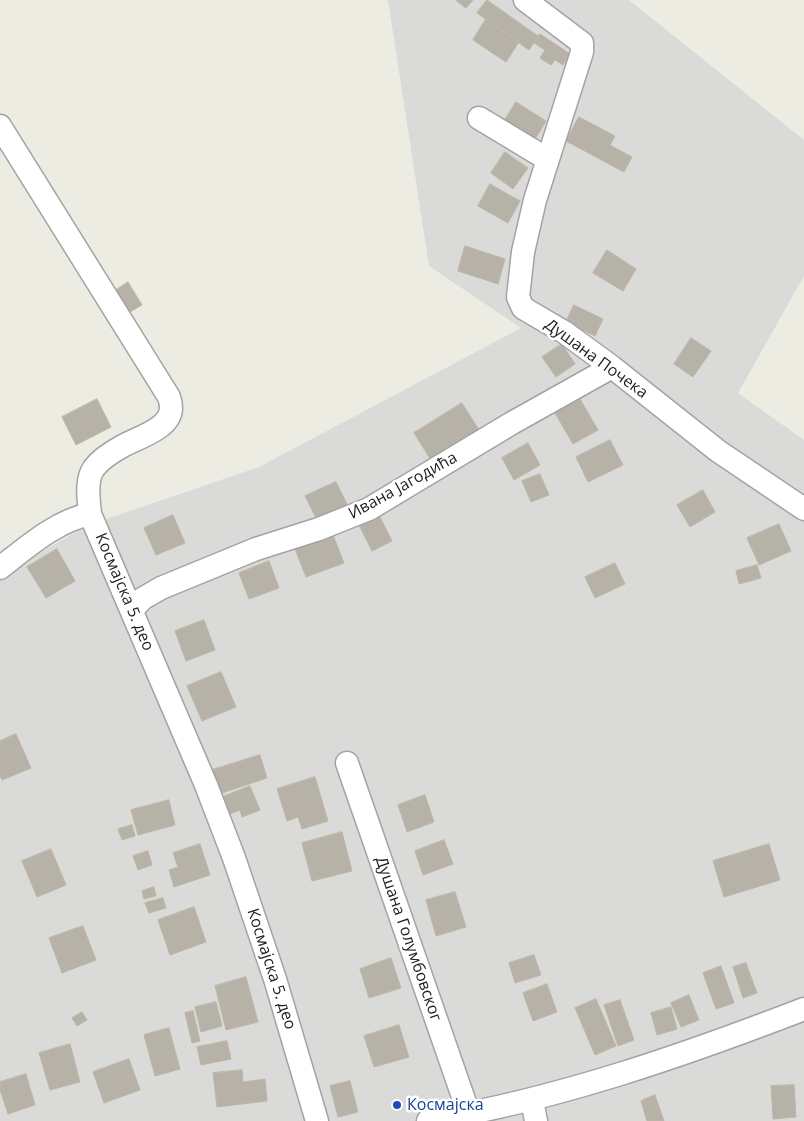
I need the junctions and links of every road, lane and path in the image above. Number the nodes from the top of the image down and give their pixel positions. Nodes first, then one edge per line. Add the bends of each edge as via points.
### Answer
1 (525, 0) edge
2 (479, 118) dead end
3 (0, 126) edge
4 (547, 159) junction
5 (612, 367) junction
6 (804, 509) edge
7 (90, 514) junction
8 (0, 568) edge
9 (132, 610) junction
10 (347, 763) dead end
11 (804, 1009) edge
12 (534, 1110) edge
13 (469, 1114) junction
14 (317, 1121) edge
15 (428, 1121) edge

1 - 4 street, Душана Почека via 582,43 581,61
2 - 4 street
3 - 7 street, Космајска 5. део via 169,397 172,410 166,422 107,456 93,469 88,492
4 - 5 street, Душана Почека via 523,252 518,297 523,308 564,332
5 - 6 street, Душана Почека via 718,451
5 - 9 street, Ивана Јагодића via 369,508 161,588
7 - 8 street via 74,517 35,540
7 - 9 street, Космајска 5. део
9 - 14 street, Космајска 5. део via 234,858 276,979
10 - 13 street, Душана Голумбовског
11 - 12 street
12 - 13 street
13 - 15 street

